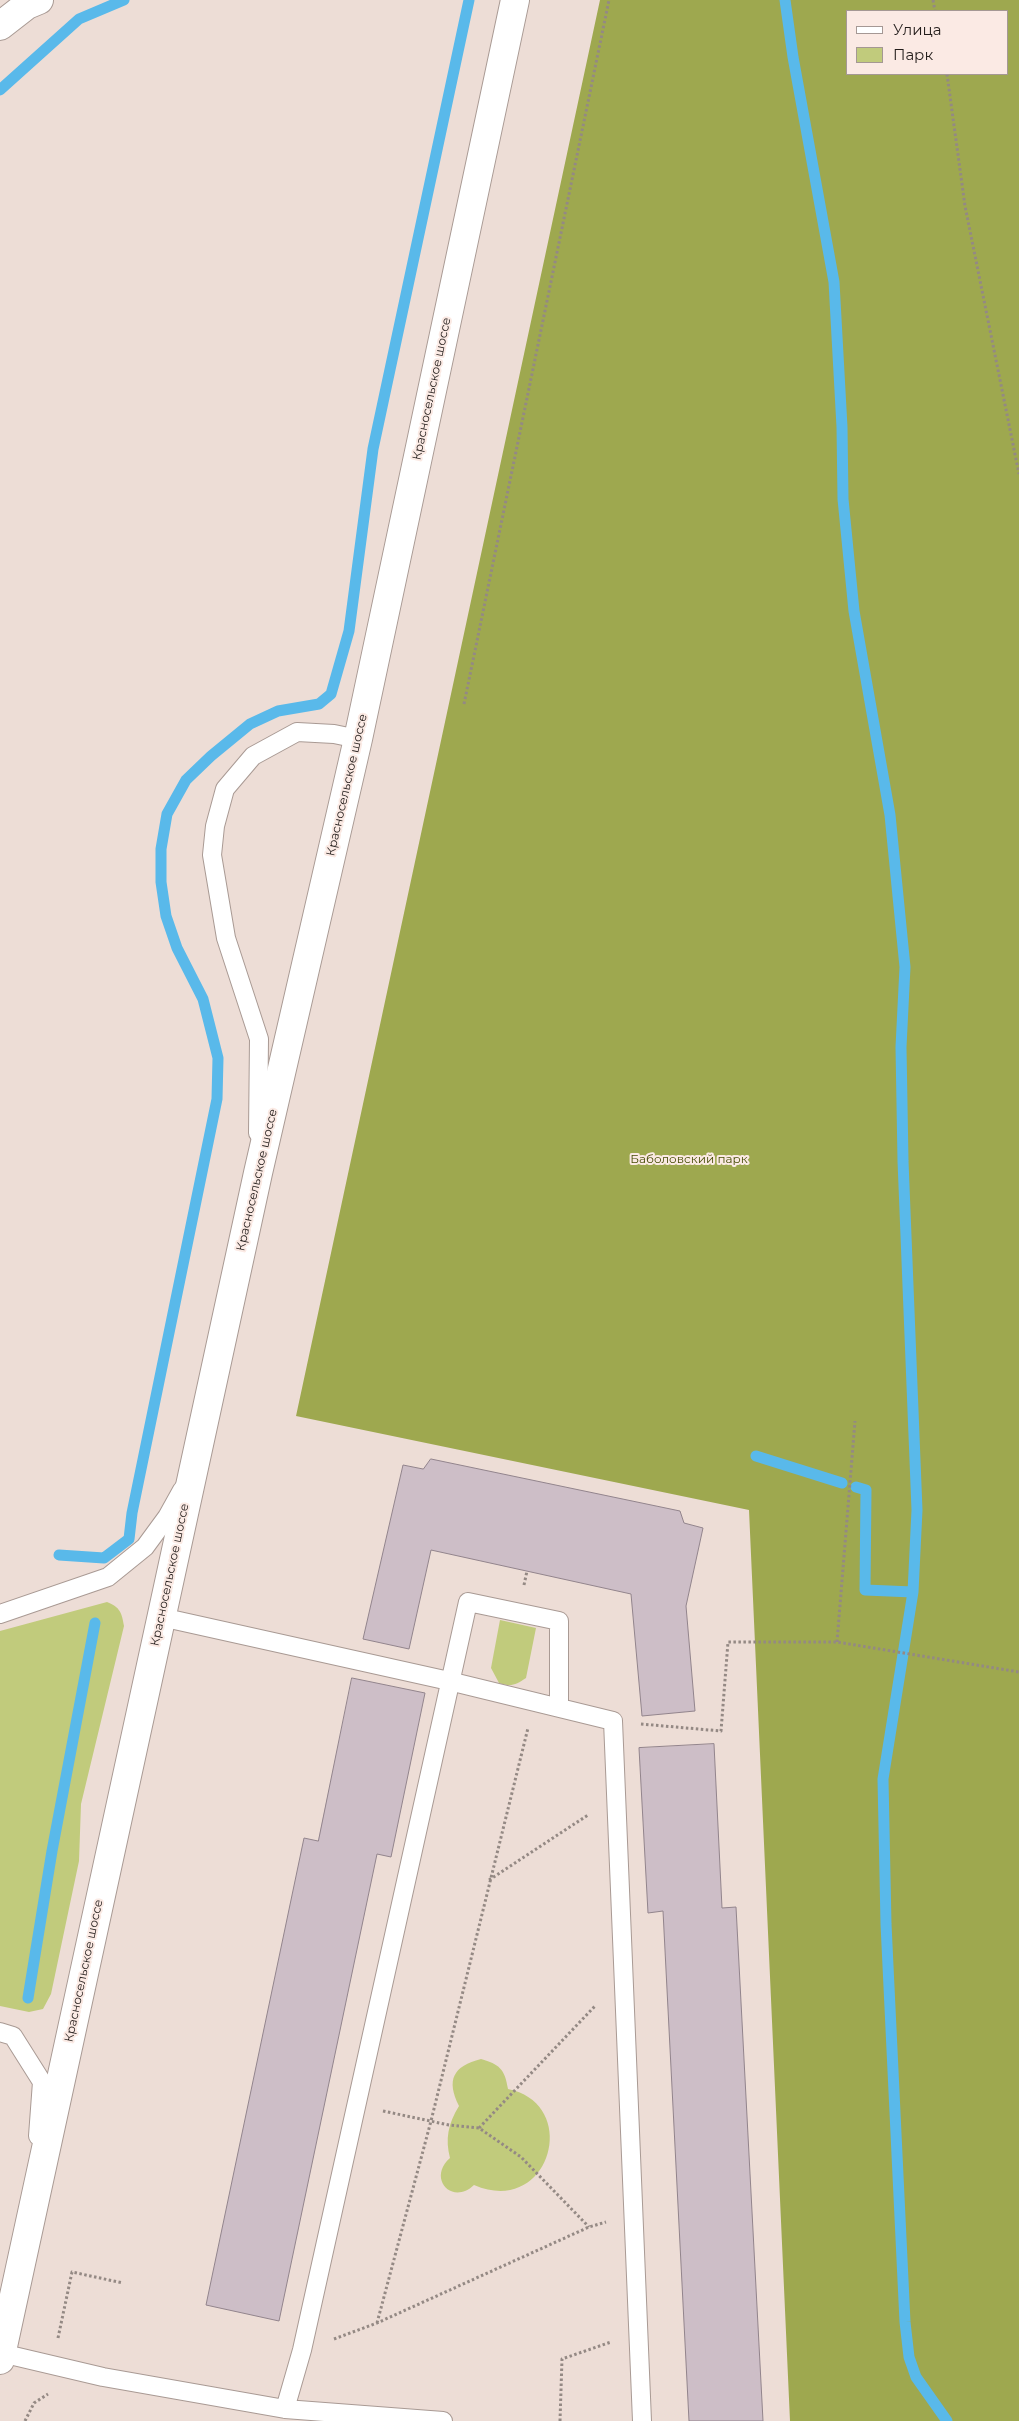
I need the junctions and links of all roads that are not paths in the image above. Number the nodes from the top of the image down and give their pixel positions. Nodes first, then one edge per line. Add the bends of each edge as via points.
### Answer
1 (39, 0) edge
2 (515, 0) edge
3 (0, 26) edge
4 (358, 739) junction
5 (258, 1173) junction
6 (194, 1468) junction
7 (0, 1614) edge
8 (161, 1618) junction
9 (449, 1681) junction
10 (559, 1708) junction
11 (0, 2032) edge
12 (36, 2196) junction
13 (1, 2357) edge
14 (285, 2409) junction
15 (339, 2418) edge
16 (443, 2421) edge
17 (642, 2421) edge

1 - 3 main road
2 - 4 main road, Красносельское шоссе
4 - 5 main road, Красносельское шоссе
4 - 5 lane via 297,732 253,756 225,789 215,826 212,855 226,938 259,1039
5 - 6 main road, Красносельское шоссе
6 - 7 lane via 167,1517 145,1548 108,1577
6 - 8 main road, Красносельское шоссе
8 - 9 lane
8 - 12 main road, Красносельское шоссе
9 - 10 lane
9 - 10 lane via 468,1602 559,1621
9 - 14 lane via 302,2350
10 - 17 lane via 613,1721
11 - 12 lane via 13,2036 42,2082
12 - 13 main road, Красносельское шоссе
13 - 14 lane
14 - 15 lane
15 - 16 lane

